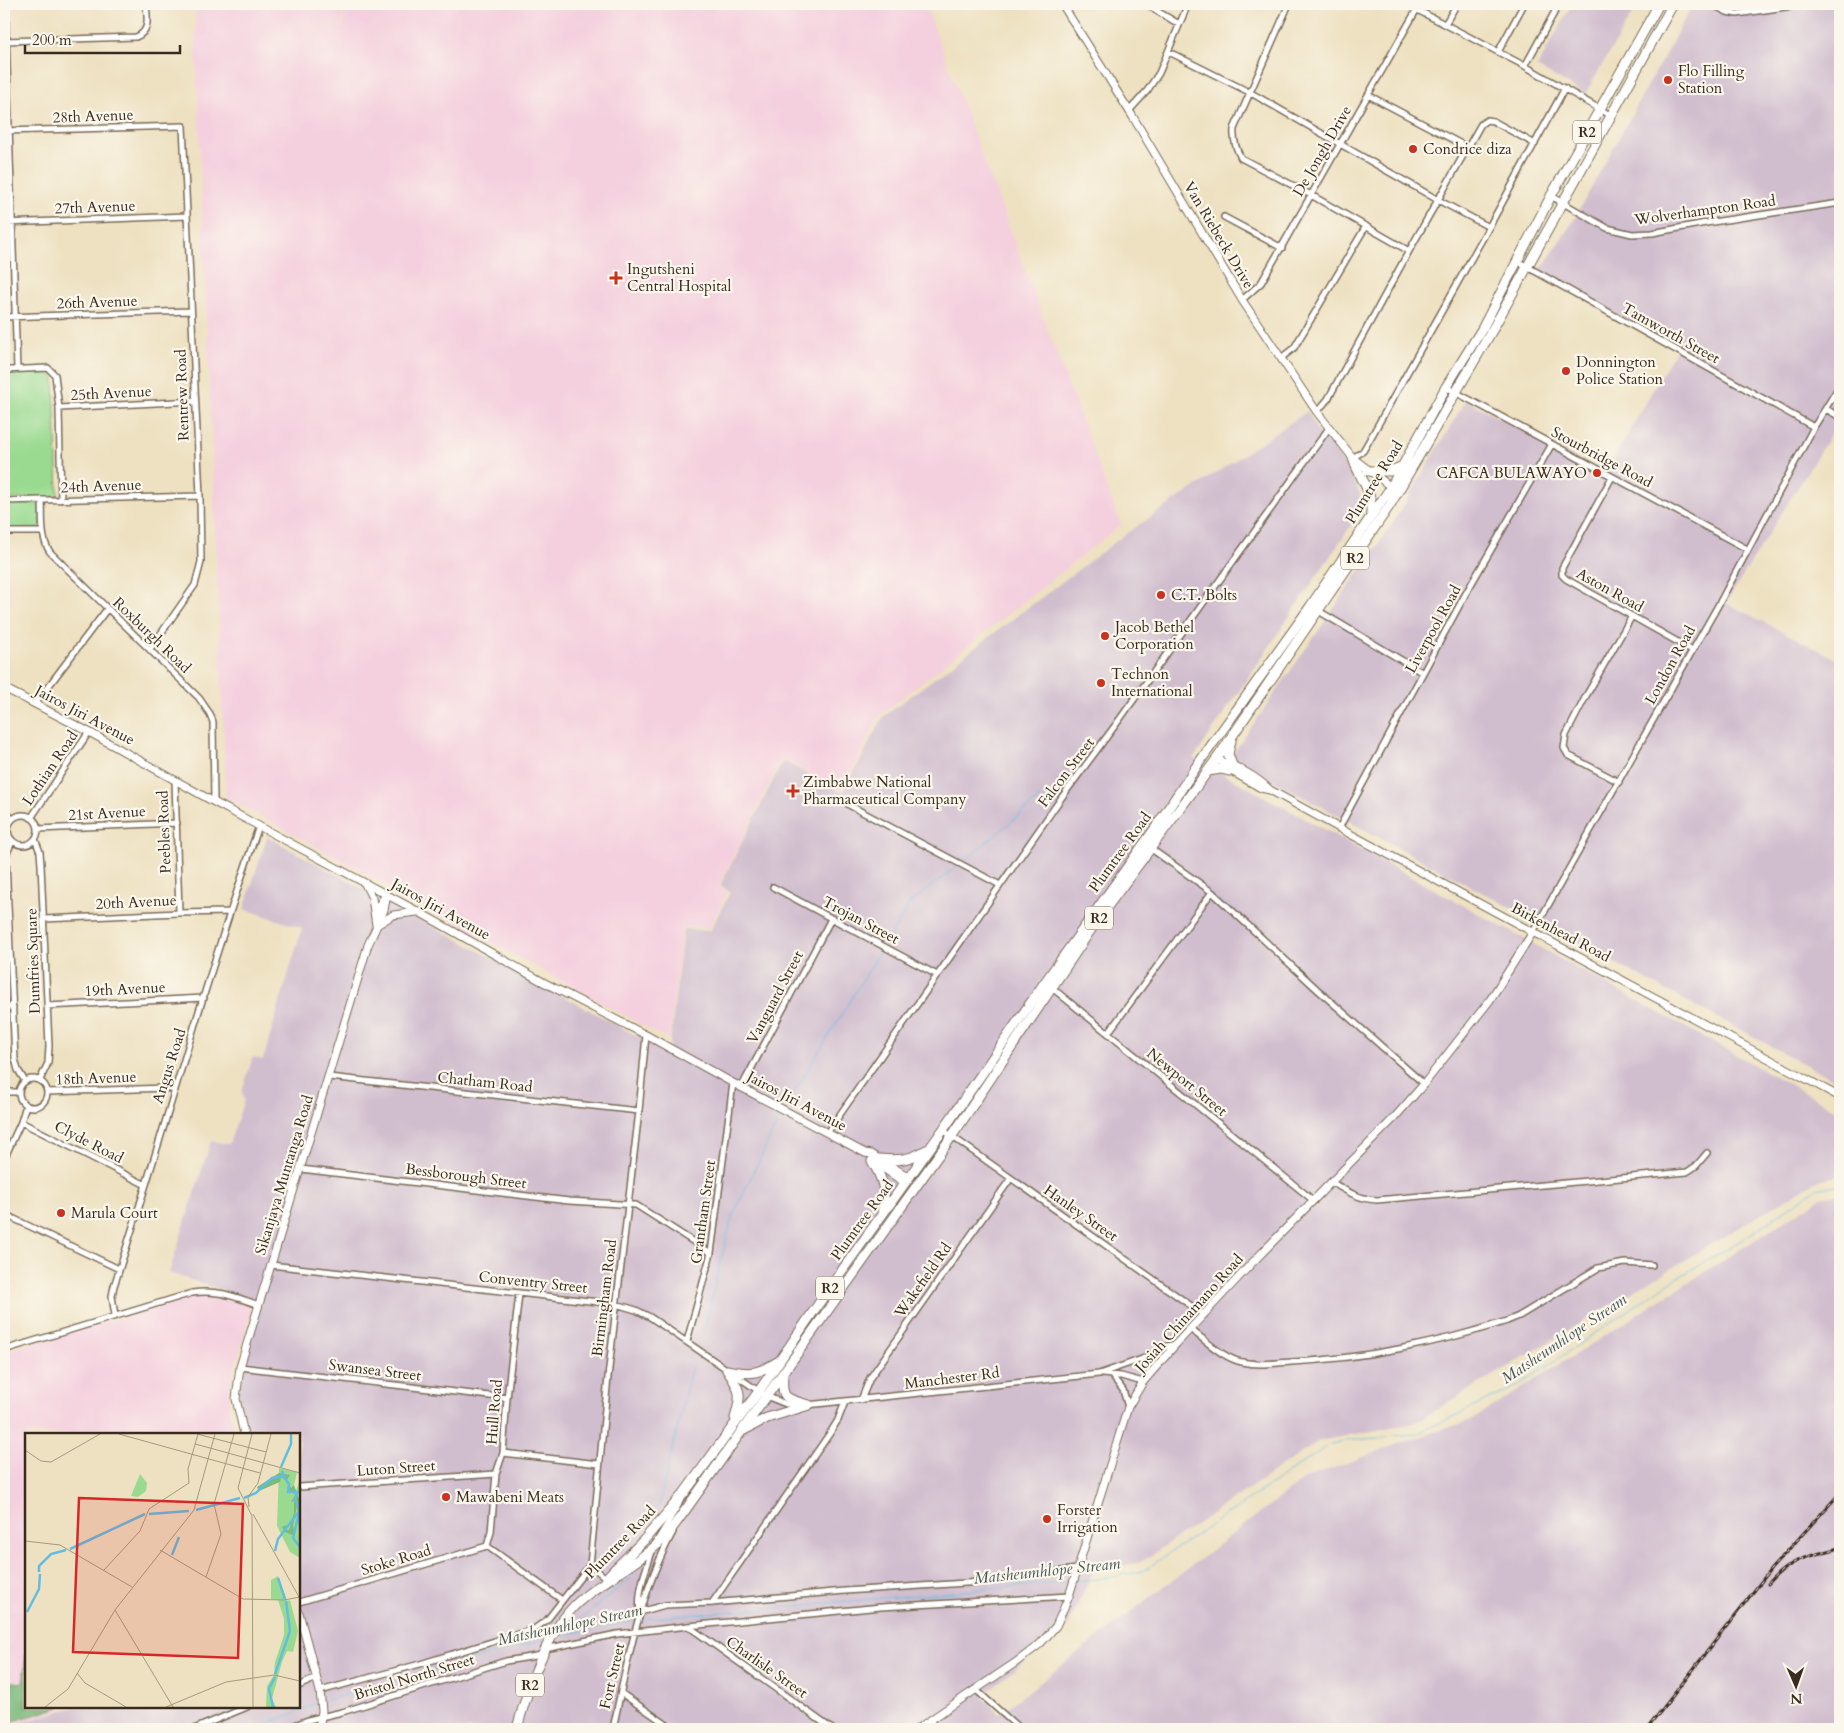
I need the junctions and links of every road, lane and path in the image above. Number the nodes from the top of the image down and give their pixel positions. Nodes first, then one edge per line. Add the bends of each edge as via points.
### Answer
1 (5, 4) edge
2 (146, 4) edge
3 (1062, 4) edge
4 (1148, 4) edge
5 (1188, 4) edge
6 (1289, 4) edge
7 (1406, 4) edge
8 (1457, 4) edge
9 (1524, 4) edge
10 (1560, 4) edge
11 (1660, 4) edge
12 (1673, 4) edge
13 (1711, 4) edge
14 (1806, 4) edge
15 (1417, 9) junction
16 (1180, 24) junction
17 (1445, 24) junction
18 (5, 41) edge
19 (1169, 52) junction
20 (1498, 52) junction
21 (1525, 66) junction
22 (1565, 88) junction
23 (1251, 93) junction
24 (1368, 95) junction
25 (1600, 108) junction
26 (1129, 112) junction
27 (1610, 115) junction
28 (183, 126) joint
29 (6, 131) edge
30 (1340, 144) junction
31 (1535, 144) junction
32 (1467, 147) junction
33 (1311, 195) junction
34 (1551, 196) junction
35 (1438, 200) junction
36 (1562, 202) junction
37 (1840, 204) edge
38 (187, 216) junction
39 (1224, 217) dead end
40 (4, 223) edge
41 (13, 223) junction
42 (1366, 226) junction
43 (1490, 227) junction
44 (1282, 248) junction
45 (1409, 251) junction
46 (1516, 261) junction
47 (1527, 267) junction
48 (1242, 300) junction
49 (191, 311) junction
50 (4, 317) edge
51 (16, 317) junction
52 (1281, 358) junction
53 (17, 369) junction
54 (4, 370) edge
55 (1840, 385) edge
56 (1446, 387) junction
57 (1455, 393) junction
58 (195, 401) junction
59 (59, 408) junction
60 (1826, 409) junction
61 (1317, 412) junction
62 (1840, 417) edge
63 (1814, 427) junction
64 (1329, 428) junction
65 (1552, 444) junction
66 (1353, 458) junction
67 (1401, 467) junction
68 (1368, 470) junction
69 (1409, 475) junction
70 (1612, 476) junction
71 (1391, 487) junction
72 (200, 496) junction
73 (42, 500) junction
74 (62, 500) junction
75 (4, 501) edge
76 (1390, 505) junction
77 (1371, 516) junction
78 (43, 532) junction
79 (5, 533) edge
80 (1747, 549) junction
81 (107, 609) junction
82 (1314, 609) junction
83 (1632, 616) junction
84 (150, 649) junction
85 (1692, 650) junction
86 (1423, 673) junction
87 (4, 688) edge
88 (35, 704) junction
89 (89, 732) junction
90 (1231, 738) junction
91 (1215, 740) junction
92 (1216, 760) junction
93 (1196, 767) junction
94 (1230, 768) junction
95 (1208, 771) junction
96 (175, 780) junction
97 (1619, 782) junction
98 (214, 802) junction
99 (849, 805) dead end
100 (4, 810) edge
101 (31, 818) junction
102 (12, 819) junction
103 (177, 822) junction
104 (259, 826) junction
105 (1339, 828) junction
106 (38, 829) junction
107 (5, 831) edge
108 (36, 839) junction
109 (12, 842) junction
110 (1147, 846) junction
111 (363, 882) junction
112 (1000, 885) junction
113 (773, 887) dead end
114 (1212, 892) junction
115 (387, 895) junction
116 (229, 912) junction
117 (419, 912) junction
118 (180, 913) junction
119 (6, 919) edge
120 (44, 919) junction
121 (831, 919) junction
122 (376, 925) junction
123 (1533, 932) junction
124 (936, 975) junction
125 (1048, 984) junction
126 (204, 998) junction
127 (47, 1006) junction
128 (4, 1007) edge
129 (13, 1007) junction
130 (1108, 1033) junction
131 (646, 1035) junction
132 (328, 1077) junction
133 (40, 1080) junction
134 (24, 1081) junction
135 (733, 1083) junction
136 (1424, 1084) junction
137 (741, 1088) junction
138 (175, 1090) junction
139 (4, 1092) edge
140 (19, 1092) junction
141 (47, 1092) junction
142 (1840, 1097) edge
143 (26, 1105) junction
144 (639, 1112) junction
145 (21, 1122) junction
146 (827, 1133) junction
147 (948, 1133) junction
148 (932, 1146) junction
149 (1707, 1153) dead end
150 (4, 1159) edge
151 (876, 1160) junction
152 (301, 1169) junction
153 (925, 1174) junction
154 (1011, 1178) junction
155 (908, 1181) junction
156 (1333, 1183) junction
157 (146, 1185) junction
158 (907, 1198) junction
159 (1314, 1201) junction
160 (628, 1204) junction
161 (4, 1214) edge
162 (881, 1218) junction
163 (711, 1253) junction
164 (271, 1265) junction
165 (1652, 1265) dead end
166 (119, 1269) junction
167 (519, 1294) junction
168 (616, 1304) junction
169 (259, 1305) junction
170 (1204, 1315) junction
171 (115, 1316) junction
172 (1191, 1330) junction
173 (687, 1342) junction
174 (1176, 1344) junction
175 (4, 1350) edge
176 (781, 1360) junction
177 (240, 1367) junction
178 (727, 1370) junction
179 (783, 1374) junction
180 (1099, 1374) junction
181 (1112, 1376) junction
182 (1143, 1382) junction
183 (763, 1393) junction
184 (507, 1398) junction
185 (861, 1400) junction
186 (845, 1402) junction
187 (808, 1406) junction
188 (1128, 1407) junction
189 (734, 1424) junction
190 (244, 1433) edge
191 (740, 1433) junction
192 (503, 1453) junction
193 (599, 1464) junction
194 (496, 1474) junction
195 (300, 1487) edge
196 (685, 1492) junction
197 (684, 1512) junction
198 (487, 1546) junction
199 (653, 1548) junction
200 (590, 1565) junction
201 (1077, 1570) junction
202 (606, 1578) junction
203 (592, 1591) junction
204 (1069, 1596) junction
205 (562, 1600) junction
206 (300, 1602) edge
207 (712, 1603) junction
208 (639, 1613) junction
209 (300, 1616) edge
210 (688, 1626) junction
211 (636, 1630) junction
212 (545, 1649) junction
213 (316, 1678) junction
214 (300, 1686) edge
215 (975, 1689) junction
216 (321, 1693) junction
217 (621, 1693) junction
218 (245, 1708) edge
219 (322, 1714) junction
220 (931, 1720) junction
221 (194, 1729) edge
222 (284, 1729) edge
223 (319, 1729) edge
224 (517, 1729) edge
225 (613, 1729) edge
226 (673, 1729) edge
227 (832, 1729) edge
228 (917, 1729) edge
229 (936, 1729) edge
230 (1020, 1729) edge

1 - 18 street
2 - 18 street via 147,26 144,33 136,37
3 - 26 street, Van Riebeck Drive
4 - 16 street
5 - 16 street
6 - 23 street
7 - 15 street
8 - 17 street
9 - 20 street
10 - 21 street
11 - 25 highway, Plumtree Road / R2
12 - 27 highway, Plumtree Road / R2
13 - 14 street via 1737,14
15 - 17 street
15 - 24 street, De Jongh Drive
16 - 19 street
17 - 20 street
18 - 29 street
19 - 23 street
19 - 26 street via 1148,91
20 - 21 street
21 - 22 street
22 - 25 street
22 - 31 street
23 - 30 street
23 - 33 street via 1234,129 1233,136 1241,158
24 - 30 street, De Jongh Drive
24 - 32 street
25 - 27 street
25 - 34 highway, Plumtree Road / R2
26 - 48 street, Van Riebeck Drive
27 - 36 highway, Plumtree Road / R2
28 - 29 street, 28th Avenue
28 - 38 street, Rentrew Road
29 - 41 street
30 - 33 street, De Jongh Drive
30 - 35 street
31 - 32 street via 1490,120 1481,124
31 - 43 street
32 - 35 street
33 - 42 street
33 - 44 street, De Jongh Drive
34 - 36 street, Wolverhampton Road
34 - 46 highway, Plumtree Road / R2
35 - 43 street
35 - 45 street
36 - 37 street, Wolverhampton Road via 1606,228 1632,234
36 - 47 highway, Plumtree Road / R2
38 - 41 street, 27th Avenue
38 - 49 street, Rentrew Road
39 - 44 street
40 - 41 street, 27th Avenue
41 - 51 street
42 - 45 street
42 - 52 street via 1294,348
43 - 66 street via 1370,440
44 - 48 street, De Jongh Drive via 1261,284
45 - 61 street via 1328,398
46 - 47 street, Tamworth Street
46 - 56 highway, Plumtree Road / R2 via 1482,329
47 - 57 highway, Plumtree Road / R2
47 - 63 street, Tamworth Street
48 - 52 street, Van Riebeck Drive
49 - 51 street, 26th Avenue
49 - 58 street, Rentrew Road
50 - 51 street, 26th Avenue
51 - 53 street
52 - 61 street, Van Riebeck Drive
53 - 54 street
53 - 59 street via 48,368 53,372
55 - 60 street, London Road
56 - 57 street, Stourbridge Road
56 - 67 highway, Plumtree Road / R2
57 - 65 street, Stourbridge Road
57 - 69 highway, Plumtree Road / R2
58 - 59 street, 25th Avenue
58 - 72 street, Rentrew Road
59 - 74 street
60 - 62 street
60 - 63 street, London Road
61 - 64 street, Van Riebeck Drive
63 - 80 street, London Road
64 - 66 street, Van Riebeck Drive
64 - 112 street, Falcon Street
65 - 70 street, Stourbridge Road
65 - 86 street, Liverpool Road
66 - 68 street, Van Riebeck Drive
66 - 77 highway via 1370,492
67 - 68 highway via 1390,471
67 - 71 highway, Plumtree Road / R2
68 - 71 street, Van Riebeck Drive
69 - 71 highway
69 - 76 highway, Plumtree Road / R2
70 - 80 street, Stourbridge Road
70 - 83 street, Aston Road via 1561,571 1566,579
71 - 76 highway
71 - 77 highway, Plumtree Road / R2
72 - 74 street, 24th Avenue
72 - 84 street, Rentrew Road via 201,562 198,578
73 - 74 street, 24th Avenue
73 - 75 street, 24th Avenue
73 - 78 street, Roxburgh Road
75 - 79 street
76 - 82 highway, Plumtree Road / R2
77 - 82 highway, Plumtree Road / R2
78 - 79 street
78 - 81 street, Roxburgh Road via 50,552
80 - 85 street, London Road
81 - 84 street, Roxburgh Road
81 - 88 street
82 - 86 street
82 - 90 highway, Plumtree Road / R2
82 - 91 highway, Plumtree Road / R2
83 - 85 street, Aston Road
83 - 97 street via 1586,696 1564,744 1568,755
84 - 98 street, Roxburgh Road via 199,698 210,714
85 - 97 street, London Road
86 - 105 street, Liverpool Road
87 - 88 street, Jairos Jiri Avenue
88 - 89 street, Jairos Jiri Avenue
89 - 96 street, Jairos Jiri Avenue
89 - 101 street, Lothian Road
90 - 92 highway, Plumtree Road / R2
90 - 94 highway
91 - 92 highway
91 - 93 highway, Plumtree Road / R2
92 - 93 highway
92 - 94 street, Birkenhead Road
92 - 95 highway, Plumtree Road / R2
93 - 110 highway, Plumtree Road / R2
94 - 95 highway
94 - 105 street, Birkenhead Road via 1261,788
95 - 110 highway, Plumtree Road / R2
96 - 98 street, Jairos Jiri Avenue
96 - 103 street, Peebles Road
97 - 123 street, London Road
98 - 104 street, Jairos Jiri Avenue
99 - 112 street
100 - 102 street
101 - 102 street via 22,815
101 - 106 street
102 - 107 street
103 - 106 street, 21st Avenue
103 - 118 street, Peebles Road
104 - 111 street, Jairos Jiri Avenue
104 - 116 street, Angus Road
105 - 123 street, Birkenhead Road
106 - 108 street
107 - 109 street
108 - 109 street via 24,846
108 - 120 street, Dumfries Square via 40,852
109 - 119 street, Dumfries Square via 6,855
110 - 114 street
110 - 125 highway, Plumtree Road / R2
111 - 115 street, Jairos Jiri Avenue
111 - 122 street via 372,898
112 - 124 street, Falcon Street
113 - 121 street, Trojan Street
114 - 130 street
114 - 136 street
115 - 117 street, Jairos Jiri Avenue
115 - 122 street, Sikanjaya Muntanga Road
116 - 118 street, 20th Avenue
116 - 126 street, Angus Road
117 - 122 street via 393,914
117 - 131 street, Jairos Jiri Avenue
118 - 120 street, 20th Avenue
119 - 129 street, Dumfries Square
120 - 127 street, Dumfries Square
121 - 124 street, Trojan Street
121 - 137 street, Vanguard Street
122 - 132 street, Sikanjaya Muntanga Road
123 - 136 street, Josiah Chinamano Road via 1490,1000
123 - 142 street, Birkenhead Road
124 - 146 street, Falcon Street
125 - 130 street, Newport Street
125 - 147 highway, Plumtree Road / R2
126 - 127 street, 19th Avenue
126 - 138 street, Angus Road
127 - 133 street, Dumfries Square via 48,1063
128 - 129 street
129 - 134 street, Dumfries Square via 15,1060
130 - 159 street, Newport Street
131 - 135 street, Jairos Jiri Avenue
131 - 144 street, Birmingham Road
132 - 144 street, Chatham Road
132 - 152 street, Sikanjaya Muntanga Road
133 - 134 street
133 - 141 street
134 - 140 street
135 - 137 street, Jairos Jiri Avenue
135 - 163 street, Grantham Street
136 - 156 street, Josiah Chinamano Road
137 - 146 street, Jairos Jiri Avenue
138 - 141 street, 18th Avenue
138 - 157 street, Angus Road
139 - 140 street
140 - 143 street
141 - 143 street via 42,1104
143 - 145 street
144 - 160 street, Birmingham Road
145 - 150 street
145 - 157 street, Clyde Road
146 - 151 street, Jairos Jiri Avenue via 871,1154
147 - 148 highway, Plumtree Road / R2
147 - 153 highway, Plumtree Road / R2
147 - 154 street, Hanley Street
148 - 151 highway via 903,1160
148 - 155 highway, Plumtree Road / R2
149 - 156 street via 1687,1172 1377,1200 1354,1196
151 - 155 street via 904,1174
151 - 162 highway via 884,1184 885,1202
152 - 160 street, Bessborough Street via 569,1201
152 - 164 street, Sikanjaya Muntanga Road
153 - 155 highway
153 - 158 highway, Plumtree Road / R2
154 - 170 street, Hanley Street
154 - 185 street, Wakefield Rd via 870,1378
155 - 158 highway
155 - 162 highway, Plumtree Road / R2
156 - 159 street, Josiah Chinamano Road
157 - 166 street, Angus Road
158 - 179 highway, Plumtree Road / R2
159 - 170 street, Josiah Chinamano Road
160 - 163 street via 644,1209
160 - 168 street, Birmingham Road
161 - 166 street
162 - 176 highway, Plumtree Road / R2
163 - 173 street, Grantham Street
164 - 167 street, Conventry Street
164 - 169 street, Sikanjaya Muntanga Road
165 - 172 street via 1625,1263 1598,1268 1507,1321 1432,1341 1354,1356 1256,1364 1242,1362 1229,1358
166 - 171 street, Angus Road via 112,1296
167 - 168 street, Conventry Street
167 - 184 street, Hull Road
168 - 173 street, Conventry Street via 636,1310
168 - 193 street, Birmingham Road
169 - 171 street via 209,1291 183,1295
169 - 177 street, Sikanjaya Muntanga Road
170 - 172 street, Josiah Chinamano Road
171 - 175 street
172 - 174 street, Josiah Chinamano Road
173 - 178 street, Conventry Street
174 - 180 street
174 - 182 street, Josiah Chinamano Road
176 - 178 highway via 756,1373
176 - 183 highway, Plumtree Road / R2
177 - 184 street, Swansea Street
177 - 190 street, Sikanjaya Muntanga Road via 236,1399
178 - 183 street, Conventry Street
178 - 189 highway via 738,1385 741,1396
179 - 183 highway, Plumtree Road / R2
179 - 187 highway via 784,1396
180 - 181 street
180 - 185 street, Manchester Rd
181 - 182 street
181 - 188 street via 1123,1390
182 - 188 street, Josiah Chinamano Road
183 - 187 street, Conventry Street via 786,1404
183 - 189 highway, Plumtree Road / R2
183 - 191 highway, Plumtree Road / R2
184 - 192 street, Hull Road
185 - 186 street, Manchester Rd
186 - 187 street, Manchester Rd
186 - 207 street via 830,1433
187 - 191 highway via 767,1418
188 - 201 street, Josiah Chinamano Road
189 - 196 highway, Plumtree Road / R2
191 - 197 highway, Plumtree Road / R2
192 - 193 street
192 - 194 street, Hull Road
193 - 200 street, Birmingham Road
194 - 195 street, Luton Street
194 - 198 street, Hull Road
196 - 199 street
196 - 202 highway, Plumtree Road / R2
197 - 199 highway, Plumtree Road / R2
197 - 208 street via 664,1550
198 - 205 street
198 - 206 street, Stoke Road
199 - 203 highway, Plumtree Road / R2
199 - 208 street
200 - 202 street
200 - 205 street
201 - 204 street, Josiah Chinamano Road
201 - 207 street via 981,1582
202 - 203 highway, Plumtree Road / R2
203 - 212 highway, R2 via 572,1608
204 - 210 street, Bristol North Street via 881,1607
204 - 215 street, Josiah Chinamano Road via 1048,1636
205 - 216 street via 547,1620 528,1632
207 - 208 street via 664,1605
208 - 211 street, Fort Street
209 - 213 street
210 - 211 street, Bristol North Street
210 - 227 street, Charlisle Street
211 - 212 street, Bristol North Street
211 - 217 street, Fort Street
212 - 219 street, Bristol North Street via 342,1712
212 - 224 highway, R2
213 - 214 street
213 - 216 street
215 - 220 street, Josiah Chinamano Road
215 - 230 street
216 - 219 street
217 - 225 street, Fort Street
217 - 226 street
218 - 221 street
219 - 222 street, Bristol North Street
219 - 223 street
220 - 228 street, Josiah Chinamano Road
220 - 229 street

